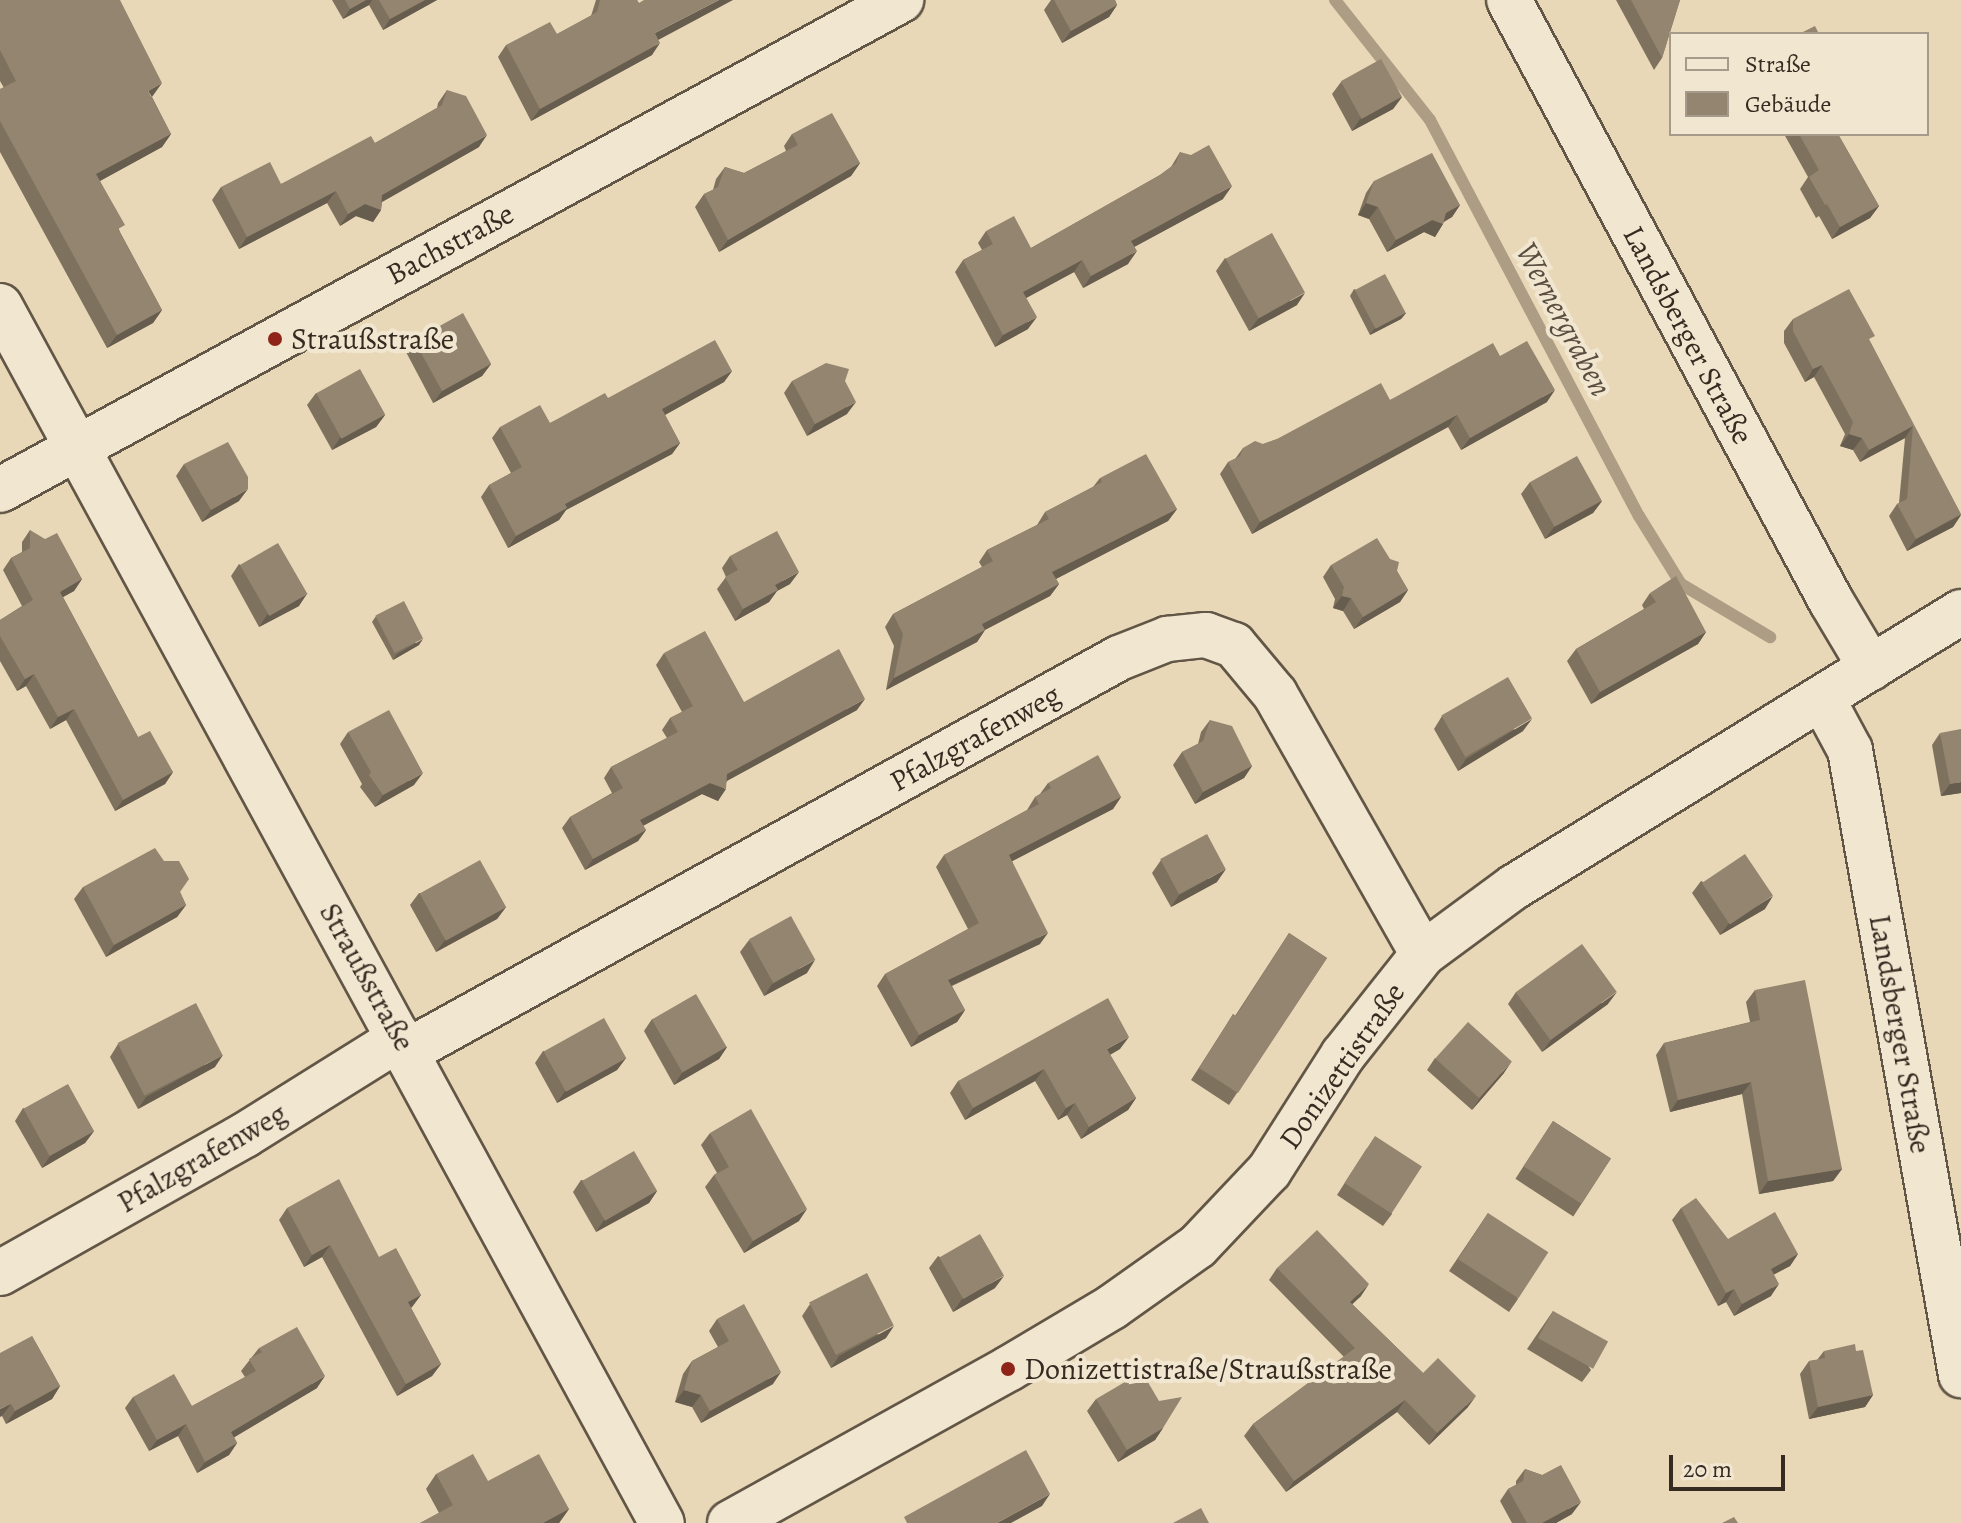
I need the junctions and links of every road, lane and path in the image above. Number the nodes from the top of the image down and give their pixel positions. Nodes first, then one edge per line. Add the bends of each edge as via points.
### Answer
1 (901, 0) edge
2 (1509, 0) edge
3 (0, 306) edge
4 (78, 448) junction
5 (0, 490) edge
6 (1961, 612) edge
7 (1871, 668) junction
8 (1822, 698) junction
9 (1423, 954) junction
10 (404, 1044) junction
11 (0, 1273) edge
12 (1960, 1367) edge
13 (662, 1523) edge
14 (730, 1523) edge

1 - 4 street, Bachstraße
2 - 7 street, Landsberger Straße
3 - 4 street, Straußstraße
4 - 5 street, Bachstraße
4 - 10 street, Straußstraße
6 - 7 street, Donizettistraße
7 - 8 street, Donizettistraße
8 - 9 street, Donizettistraße via 1514,887
8 - 12 street, Landsberger Straße via 1850,750
9 - 10 street, Pfalzgrafenweg via 1275,694 1234,645 1193,636 1167,639 1119,658
9 - 14 street, Donizettistraße via 1343,1055 1269,1171 1198,1246 1112,1307 1008,1369
10 - 11 street, Pfalzgrafenweg
10 - 13 street, Straußstraße

